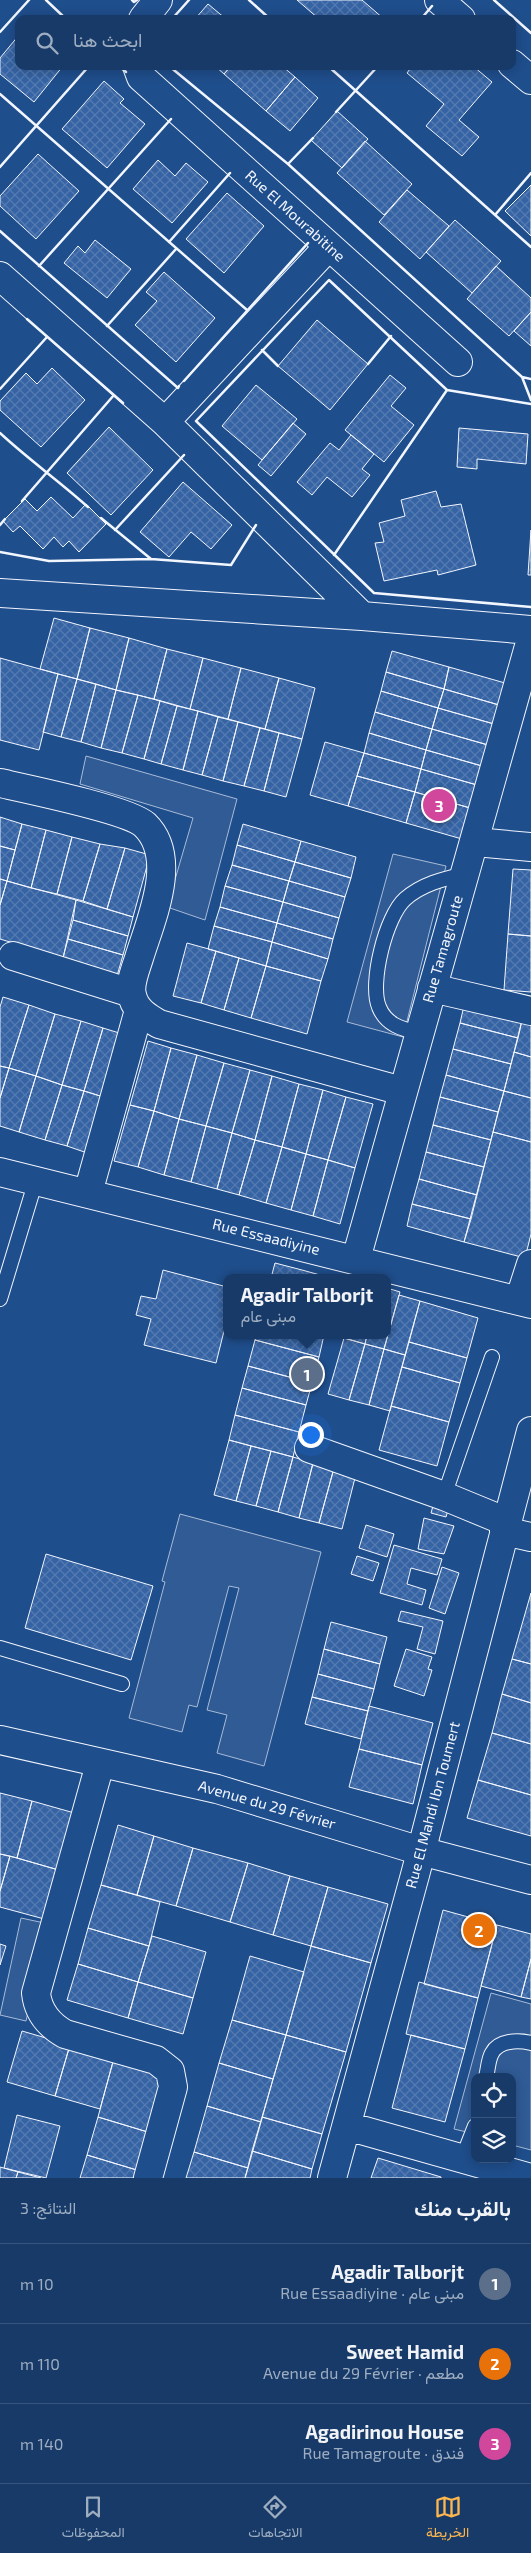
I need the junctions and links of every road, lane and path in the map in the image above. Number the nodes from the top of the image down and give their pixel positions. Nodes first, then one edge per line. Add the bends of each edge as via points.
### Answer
1 (158, 0) edge
2 (440, 0) edge
3 (146, 15) edge
4 (457, 15) edge
5 (516, 67) edge
6 (138, 70) edge
7 (531, 80) edge
8 (328, 247) junction
9 (0, 276) edge
10 (458, 362) dead end
11 (165, 422) junction
12 (0, 594) edge
13 (362, 616) junction
14 (531, 630) edge
15 (531, 639) edge
16 (0, 783) edge
17 (475, 842) junction
18 (531, 847) edge
19 (465, 874) junction
20 (13, 956) dead end
21 (432, 988) junction
22 (135, 1002) junction
23 (531, 1011) edge
24 (419, 1033) junction
25 (402, 1091) junction
26 (0, 1172) edge
27 (36, 1180) junction
28 (88, 1192) junction
29 (356, 1259) junction
30 (531, 1264) edge
31 (0, 1300) edge
32 (525, 1302) edge
33 (492, 1357) dead end
34 (531, 1431) edge
35 (309, 1448) dead end
36 (444, 1496) junction
37 (506, 1526) junction
38 (531, 1537) edge
39 (0, 1648) edge
40 (122, 1684) dead end
41 (0, 1740) edge
42 (100, 1764) junction
43 (421, 1851) junction
44 (531, 1880) edge
45 (531, 2043) edge
46 (487, 2073) edge
47 (347, 2126) junction
48 (471, 2136) edge
49 (462, 2159) junction
50 (148, 2178) edge
51 (332, 2178) edge
52 (531, 2178) edge

1 - 3 street
2 - 4 street
5 - 7 street
6 - 8 street, Rue El Mourabitine via 141,77
8 - 10 street, Rue El Mourabitine
8 - 11 street
9 - 11 street
11 - 13 street
12 - 13 street
13 - 14 street
15 - 17 street, Rue Tamagroute
16 - 22 street via 123,814 144,824 156,839 164,872 134,975
17 - 18 street
17 - 19 street, Rue Tamagroute
19 - 21 street, Rue Tamagroute
19 - 24 lane via 432,882 405,899 394,914 381,954 375,991 379,1008 388,1021 399,1028
20 - 22 street
21 - 23 street
21 - 24 street, Rue Tamagroute
22 - 25 street via 159,1024
22 - 28 street
24 - 25 street, Rue Tamagroute
25 - 29 street, Rue Tamagroute
26 - 27 street, Rue Essaadiyine
27 - 28 street, Rue Essaadiyine
27 - 31 lane
28 - 29 street, Rue Essaadiyine
29 - 32 street, Rue Essaadiyine
30 - 32 street
33 - 36 lane
34 - 37 street, Rue El Mahdi Ibn Toumert
35 - 36 street
36 - 37 street
37 - 38 street
37 - 43 street, Rue El Mahdi Ibn Toumert
39 - 40 lane
41 - 42 street, Avenue du 29 Février
42 - 43 street, Avenue du 29 Février via 217,1789
42 - 50 street via 36,1993 40,2009 54,2028 156,2060 170,2072 173,2087
43 - 44 street, Avenue du 29 Février
43 - 47 street, Rue El Mahdi Ibn Toumert
45 - 46 lane via 520,2040 502,2044 492,2053
47 - 49 street
47 - 51 street, Rue El Mahdi Ibn Toumert
48 - 49 lane
49 - 52 street

